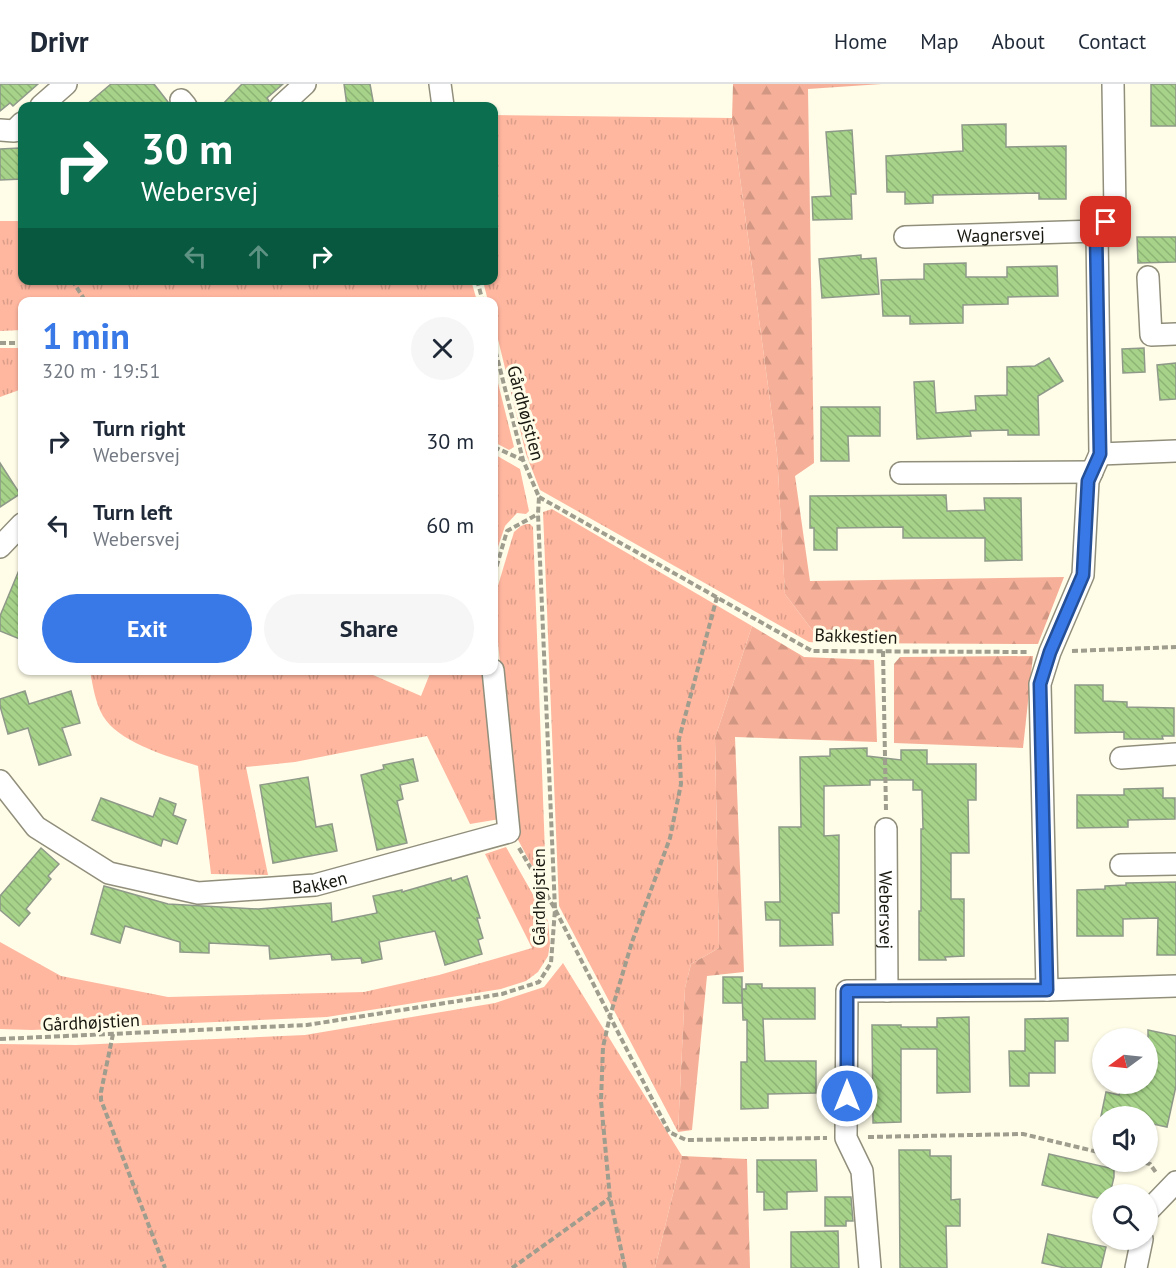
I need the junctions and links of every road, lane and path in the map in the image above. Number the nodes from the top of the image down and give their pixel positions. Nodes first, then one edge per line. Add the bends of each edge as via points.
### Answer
1 (66, 84) edge
2 (305, 84) edge
3 (440, 84) edge
4 (1113, 84) edge
5 (46, 102) edge
6 (285, 102) edge
7 (442, 102) edge
8 (18, 127) edge
9 (0, 130) edge
10 (1096, 231) junction
11 (905, 237) dead end
12 (1148, 277) dead end
13 (1176, 334) edge
14 (0, 343) edge
15 (18, 343) edge
16 (498, 361) edge
17 (498, 449) edge
18 (1176, 451) edge
19 (523, 460) junction
20 (1093, 469) junction
21 (901, 473) dead end
22 (539, 497) junction
23 (538, 514) junction
24 (18, 528) edge
25 (0, 547) edge
26 (498, 561) edge
27 (717, 597) junction
28 (1176, 647) edge
29 (883, 651) junction
30 (1050, 652) junction
31 (493, 675) edge
32 (1176, 754) edge
33 (1121, 758) dead end
34 (0, 781) edge
35 (886, 828) joint
36 (509, 832) junction
37 (1176, 864) edge
38 (1121, 865) dead end
39 (555, 909) junction
40 (1176, 986) edge
41 (1047, 990) junction
42 (887, 991) junction
43 (610, 1016) junction
44 (113, 1034) junction
45 (0, 1039) edge
46 (846, 1138) junction
47 (1092, 1151) edge
48 (1176, 1182) edge
49 (610, 1198) junction
50 (1158, 1200) edge
51 (1140, 1250) edge
52 (165, 1268) edge
53 (512, 1268) edge
54 (625, 1268) edge
55 (870, 1268) edge
56 (1136, 1268) edge

1 - 5 street
2 - 6 street
3 - 7 street
4 - 10 street via 1115,213
8 - 9 street via 14,131
10 - 11 street, Wagnersvej
10 - 20 street
12 - 13 street via 1151,335
14 - 15 path
16 - 19 path, Gårdhøjstien
17 - 19 path
18 - 20 street
19 - 22 path, Gårdhøjstien
20 - 21 street
20 - 30 street via 1083,575
22 - 23 path, Gårdhøjstien
22 - 27 path, Bakkestien
23 - 26 path via 507,531
23 - 39 path, Gårdhøjstien
24 - 25 street
27 - 29 path, Bakkestien via 812,651
27 - 43 path via 679,739 681,784 670,838
28 - 30 path, Bakkestien
29 - 30 path, Bakkestien
29 - 35 path
30 - 41 street via 1040,684
31 - 36 street
32 - 33 street
34 - 36 street, Bakken via 36,827 109,873 198,893 315,885
35 - 42 street, Webersvej
36 - 39 path
37 - 38 street
39 - 43 path
39 - 44 path, Gårdhøjstien via 551,963 545,973 539,982 502,994 307,1025
40 - 41 street
41 - 42 street
42 - 46 street via 847,991
43 - 46 path via 669,1132 686,1140
43 - 49 path via 603,1047 601,1101
44 - 45 path, Gårdhøjstien
44 - 52 path via 101,1100
46 - 47 path via 1023,1134
46 - 55 street via 862,1171
48 - 50 street
49 - 53 path
49 - 54 path
51 - 56 street

